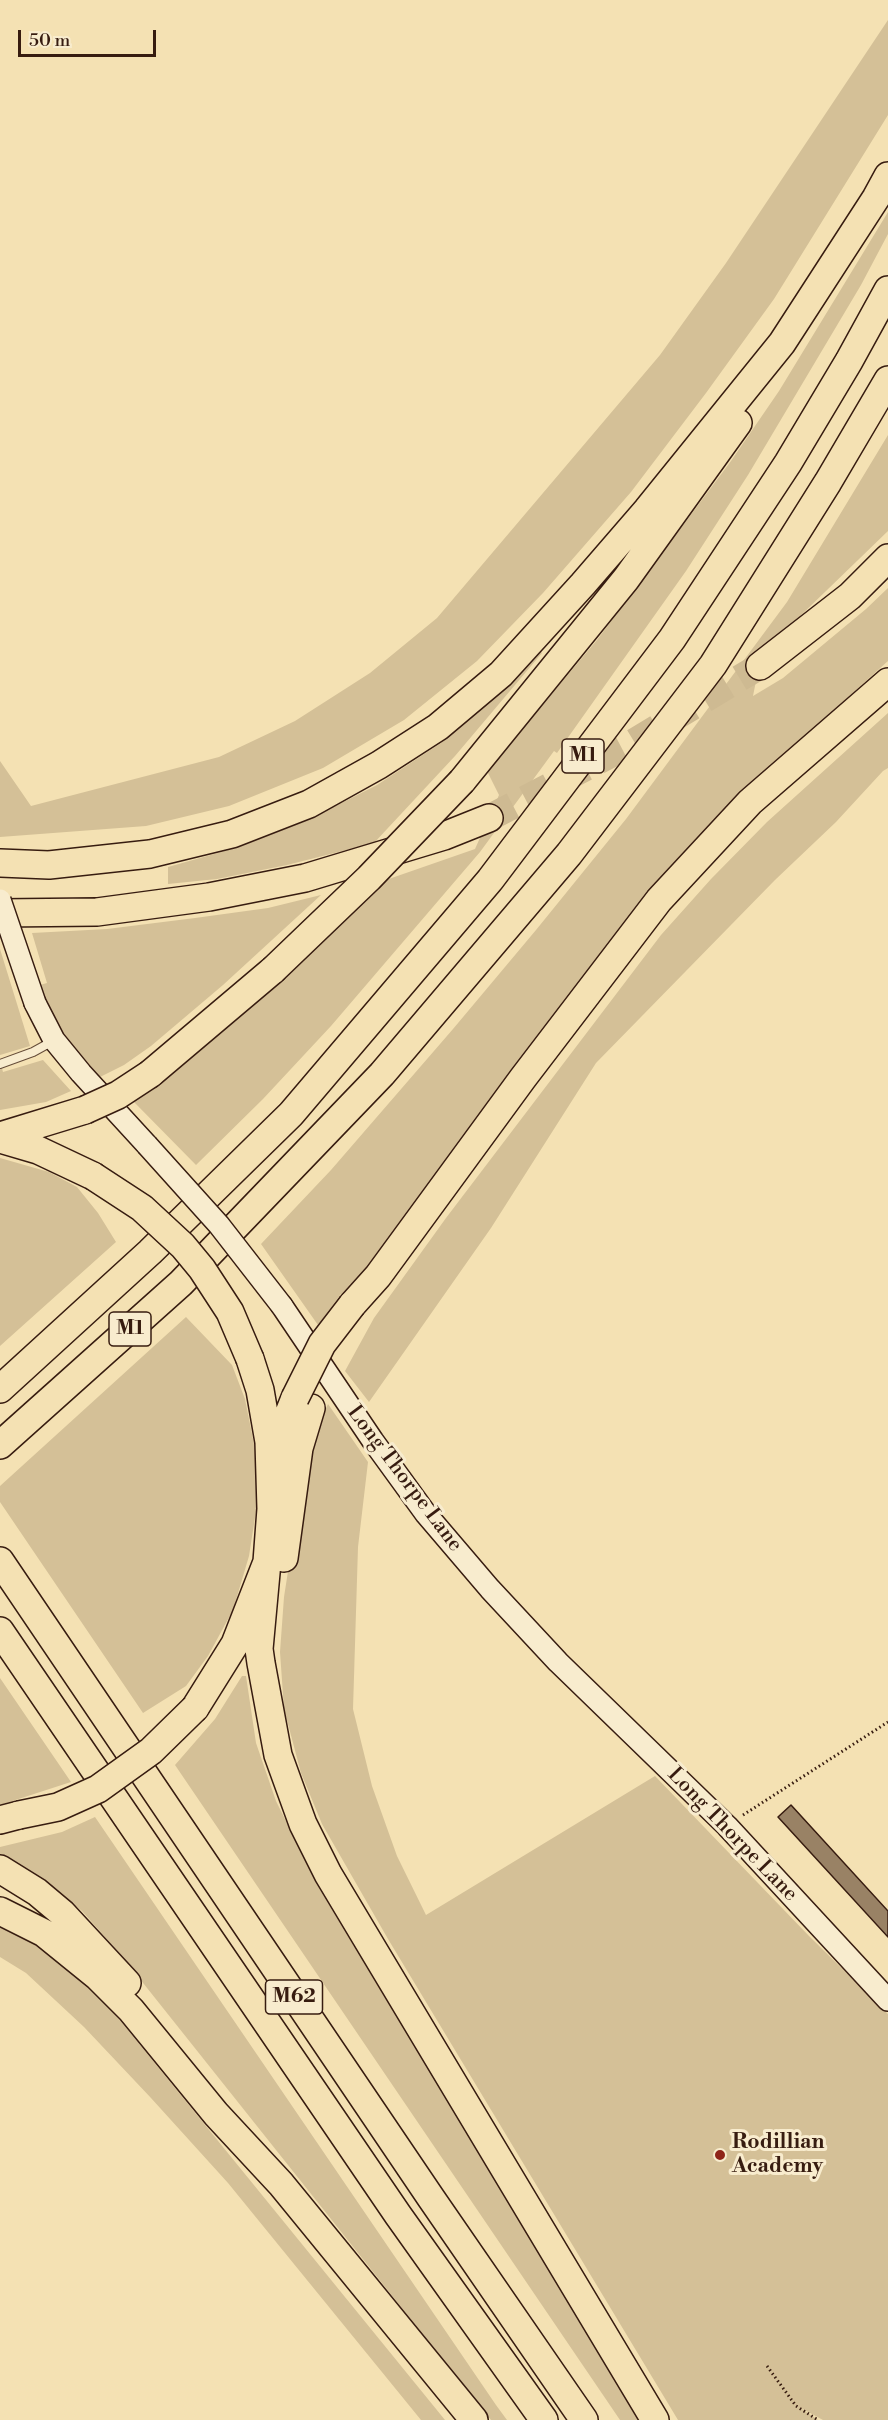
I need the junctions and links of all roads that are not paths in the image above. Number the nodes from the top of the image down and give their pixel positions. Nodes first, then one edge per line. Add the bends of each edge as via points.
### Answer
1 (888, 176) edge
2 (888, 290) edge
3 (782, 344) junction
4 (888, 380) edge
5 (888, 558) edge
6 (760, 666) tunnel mouth
7 (888, 682) edge
8 (489, 818) tunnel mouth
9 (0, 864) edge
10 (0, 900) edge
11 (0, 913) edge
12 (54, 1040) junction
13 (0, 1064) edge
14 (0, 1138) edge
15 (0, 1389) edge
16 (303, 1403) junction
17 (0, 1445) edge
18 (271, 1471) junction
19 (267, 1562) junction
20 (4, 1566) edge
21 (0, 1631) edge
22 (270, 1714) junction
23 (9, 1818) edge
24 (0, 1869) edge
25 (0, 1911) edge
26 (888, 2000) edge
27 (281, 2184) junction
28 (474, 2420) edge
29 (544, 2420) edge
30 (584, 2420) edge
31 (655, 2420) edge

1 - 3 highway
2 - 15 highway, M1 via 788,463 672,639 490,880 291,1114 150,1252
3 - 9 highway via 584,584 501,674 438,727 309,804 232,834 150,854 49,865
3 - 14 highway, bridge via 736,427 568,652 462,781 369,878 273,970 150,1074 85,1110
4 - 17 highway, M1 via 713,665 569,854 382,1074 181,1283
5 - 6 highway via 850,596
7 - 16 highway, bridge via 750,802 659,900 356,1308 322,1344
8 - 11 highway via 444,836 306,878 209,897 97,912
10 - 12 main road, Long Thorpe Lane, bridge via 35,1004
12 - 13 lane via 33,1053
12 - 26 main road, Long Thorpe Lane, bridge via 219,1225 282,1306 426,1514 483,1581 558,1662 727,1826
14 - 18 highway, bridge via 38,1150 93,1176 142,1208 202,1269 230,1312 250,1359 266,1417
16 - 18 highway via 281,1433
16 - 22 highway via 272,1654
18 - 19 highway
19 - 22 highway via 259,1649
19 - 23 highway, bridge via 235,1644 195,1708 152,1751 98,1789 58,1807
20 - 30 highway, M62
21 - 29 highway, M62 via 398,2215
22 - 31 highway via 281,1765 303,1824 328,1874
24 - 27 highway via 62,1913 113,1967 208,2081
25 - 27 highway via 44,1934 97,1976
27 - 28 highway

